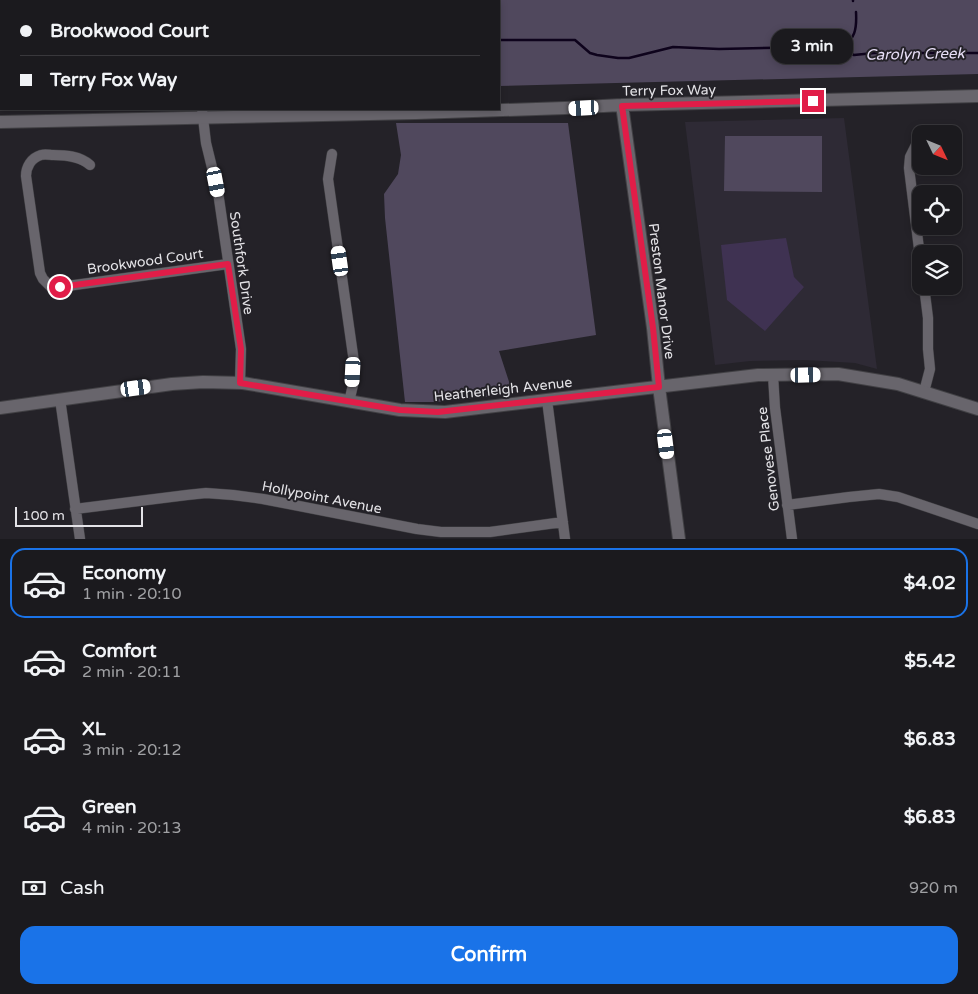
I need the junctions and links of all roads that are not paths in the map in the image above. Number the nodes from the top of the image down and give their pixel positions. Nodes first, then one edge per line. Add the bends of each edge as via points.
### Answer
1 (978, 96) edge
2 (622, 106) junction
3 (202, 113) edge
4 (0, 122) edge
5 (912, 153) edge
6 (332, 154) dead end
7 (90, 165) dead end
8 (919, 245) edge
9 (228, 264) junction
10 (925, 295) edge
11 (773, 375) junction
12 (240, 383) junction
13 (659, 387) junction
14 (924, 392) junction
15 (60, 399) junction
16 (547, 400) junction
17 (349, 402) junction
18 (0, 408) edge
19 (978, 409) edge
20 (787, 505) junction
21 (75, 510) junction
22 (563, 522) junction
23 (978, 524) edge
24 (80, 539) edge
25 (565, 539) edge
26 (679, 539) edge
27 (792, 539) edge

1 - 2 street, Terry Fox Way
2 - 3 street, Terry Fox Way via 416,113
2 - 13 street, Preston Manor Drive
3 - 4 street, Terry Fox Way
3 - 9 street, Southfork Drive
5 - 8 street via 909,168
6 - 17 street via 328,179 354,362
7 - 9 street, Brookwood Court via 69,155 41,155 27,168 40,273 50,286
9 - 12 street, Southfork Drive via 241,349
10 - 14 street via 930,369
11 - 13 street, Heatherleigh Avenue
11 - 14 street, Heatherleigh Avenue via 838,374 898,384
11 - 20 street, Genovese Place
12 - 15 street, Heatherleigh Avenue via 172,384
12 - 17 street, Heatherleigh Avenue
13 - 16 street, Heatherleigh Avenue
13 - 26 street, Preston Manor Drive
14 - 19 street, Heatherleigh Avenue
15 - 18 street, Heatherleigh Avenue
15 - 21 street
16 - 17 street, Heatherleigh Avenue via 438,412
16 - 22 street
20 - 23 street via 879,494 898,497
20 - 27 street, Genovese Place
21 - 22 street, Hollypoint Avenue via 206,493 263,499 441,532 490,532
21 - 24 street
22 - 25 street

